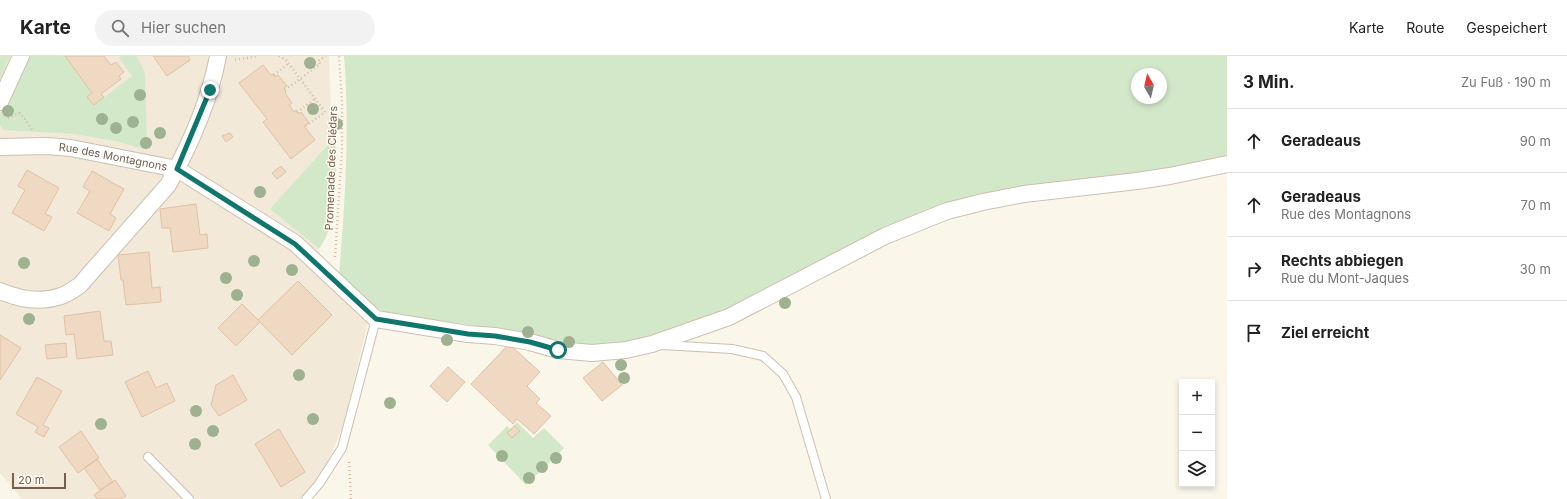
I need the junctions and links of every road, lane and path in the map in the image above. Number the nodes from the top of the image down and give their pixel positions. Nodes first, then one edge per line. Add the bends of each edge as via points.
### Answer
1 (21, 56) edge
2 (258, 56) edge
3 (279, 56) edge
4 (326, 56) edge
5 (339, 56) edge
6 (218, 60) edge
7 (288, 64) junction
8 (274, 75) dead end
9 (299, 78) junction
10 (285, 90) dead end
11 (315, 99) junction
12 (0, 102) edge
13 (297, 112) dead end
14 (8, 118) dead end
15 (306, 127) dead end
16 (31, 128) dead end
17 (0, 146) edge
18 (1227, 164) edge
19 (177, 169) junction
20 (334, 280) junction
21 (0, 291) edge
22 (376, 319) junction
23 (652, 344) junction
24 (148, 457) dead end
25 (189, 499) edge
26 (306, 499) edge
27 (826, 499) edge

1 - 12 street
2 - 6 path
3 - 7 path
4 - 9 path via 318,61 320,64
5 - 20 path, Promenade des Clédars via 342,149
6 - 19 street via 210,90
7 - 8 path
7 - 9 path
9 - 10 path
9 - 11 path
11 - 13 path
11 - 15 path via 325,112
14 - 16 path via 19,113
17 - 19 street, Rue des Montagnons via 71,148
18 - 23 street via 1137,181 1024,194 948,211 885,236 729,317
19 - 20 street, Rue des Montagnons via 295,244
19 - 21 street via 168,185 80,285 62,296 48,299 29,300
20 - 22 street, Rue des Montagnons
22 - 23 street via 495,336 558,350 592,353 626,350
22 - 26 lane via 342,448
23 - 27 lane via 732,349 763,356 783,374 796,397
24 - 25 lane

